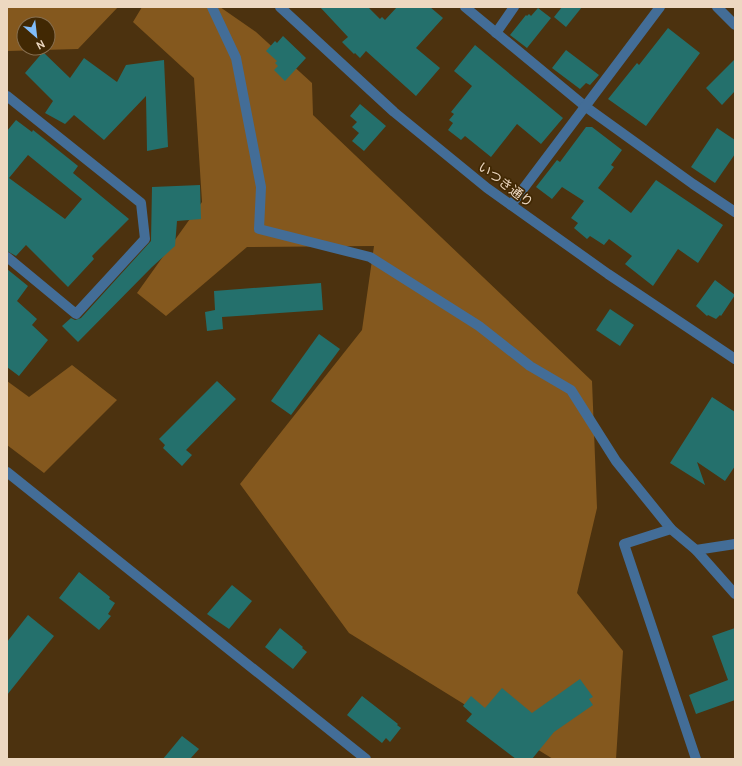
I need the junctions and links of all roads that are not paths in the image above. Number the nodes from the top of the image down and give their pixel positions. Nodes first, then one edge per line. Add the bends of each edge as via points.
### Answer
1 (212, 7) edge
2 (280, 7) edge
3 (465, 7) edge
4 (514, 7) edge
5 (660, 7) edge
6 (717, 7) edge
7 (735, 25) edge
8 (496, 33) junction
9 (7, 96) edge
10 (586, 107) junction
11 (511, 205) junction
12 (735, 212) edge
13 (7, 257) edge
14 (735, 359) edge
15 (7, 472) edge
16 (671, 529) junction
17 (735, 544) edge
18 (696, 550) junction
19 (735, 594) edge
20 (366, 759) edge
21 (696, 759) edge

1 - 16 street via 236,58 261,187 259,229 370,257 479,326 530,366 571,390 616,461
2 - 11 street, いつき通り via 394,112
3 - 8 street
4 - 8 street
5 - 10 street
6 - 7 street
8 - 10 street
9 - 13 street via 140,202 146,239 76,314
10 - 11 street
10 - 12 street
11 - 14 street, いつき通り
15 - 20 street
16 - 18 street
16 - 21 street via 624,544
17 - 18 street
18 - 19 street

